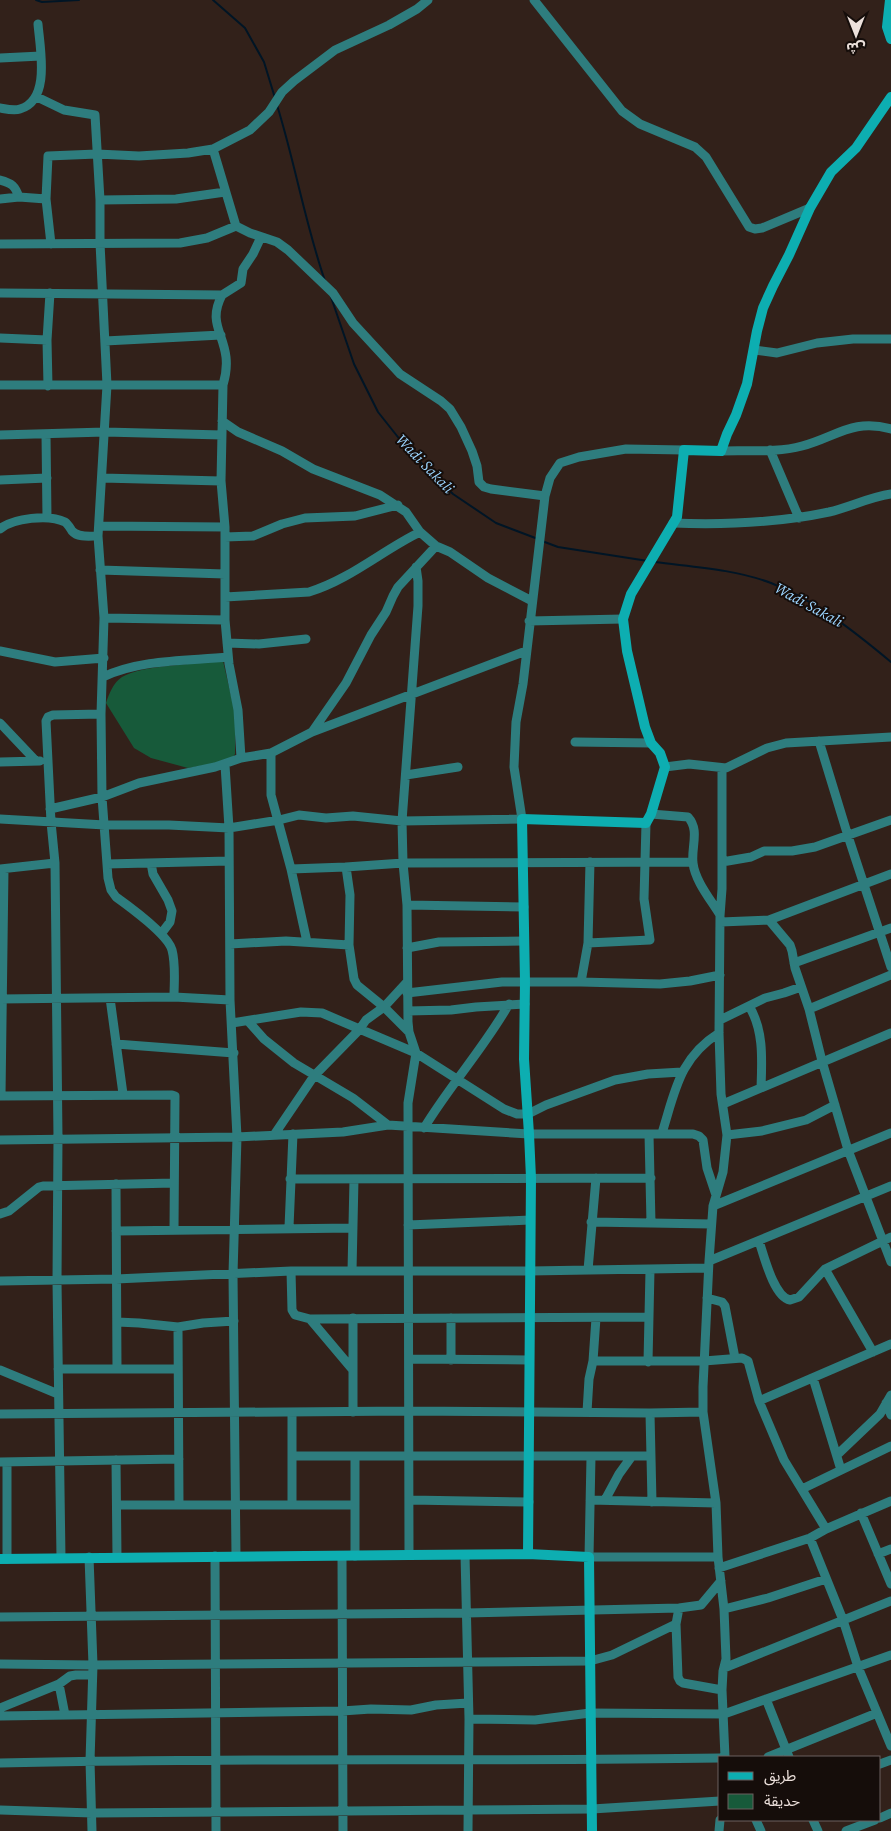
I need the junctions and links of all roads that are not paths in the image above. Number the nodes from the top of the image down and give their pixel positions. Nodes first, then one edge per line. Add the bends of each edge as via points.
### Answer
1 (428, 0) edge
2 (534, 0) edge
3 (890, 0) edge
4 (38, 24) dead end
5 (891, 39) edge
6 (41, 56) junction
7 (0, 58) edge
8 (37, 97) junction
9 (891, 98) edge
10 (0, 108) edge
11 (214, 149) junction
12 (97, 154) junction
13 (0, 180) edge
14 (226, 192) junction
15 (19, 198) junction
16 (0, 199) edge
17 (46, 199) junction
18 (100, 200) junction
19 (810, 208) junction
20 (236, 226) junction
21 (261, 237) junction
22 (100, 243) junction
23 (0, 244) edge
24 (51, 244) junction
25 (0, 293) edge
26 (50, 293) junction
27 (103, 293) junction
28 (222, 295) junction
29 (221, 335) junction
30 (0, 338) edge
31 (891, 339) edge
32 (47, 340) junction
33 (105, 341) junction
34 (754, 350) junction
35 (0, 385) edge
36 (107, 385) junction
37 (224, 385) junction
38 (48, 386) junction
39 (222, 421) junction
40 (891, 429) edge
41 (104, 432) junction
42 (46, 434) junction
43 (0, 435) edge
44 (222, 435) junction
45 (684, 450) junction
46 (770, 450) junction
47 (721, 451) junction
48 (47, 478) junction
49 (102, 478) junction
50 (0, 480) edge
51 (221, 481) junction
52 (891, 494) edge
53 (545, 496) junction
54 (398, 505) junction
55 (48, 518) junction
56 (800, 518) junction
57 (673, 523) junction
58 (225, 527) junction
59 (0, 529) edge
60 (99, 531) junction
61 (420, 532) junction
62 (225, 537) junction
63 (436, 546) junction
64 (416, 567) junction
65 (100, 570) junction
66 (225, 574) junction
67 (225, 598) junction
68 (532, 601) junction
69 (104, 618) junction
70 (624, 619) junction
71 (225, 620) junction
72 (530, 621) junction
73 (306, 639) dead end
74 (227, 642) junction
75 (0, 651) edge
76 (526, 651) junction
77 (228, 657) junction
78 (104, 658) junction
79 (103, 677) junction
80 (410, 696) junction
81 (101, 714) junction
82 (0, 723) edge
83 (312, 732) junction
84 (891, 737) edge
85 (819, 741) junction
86 (575, 742) dead end
87 (651, 744) junction
88 (272, 753) junction
89 (241, 758) junction
90 (36, 761) junction
91 (48, 761) junction
92 (0, 762) edge
93 (225, 765) junction
94 (665, 767) junction
95 (458, 768) dead end
96 (722, 768) junction
97 (406, 775) junction
98 (102, 797) junction
99 (50, 809) junction
100 (651, 814) junction
101 (0, 819) edge
102 (522, 819) junction
103 (279, 820) junction
104 (402, 821) junction
105 (51, 822) junction
106 (890, 822) edge
107 (646, 823) junction
108 (105, 825) junction
109 (229, 828) junction
110 (848, 836) junction
111 (229, 860) junction
112 (524, 862) junction
113 (590, 862) junction
114 (645, 862) junction
115 (693, 862) junction
116 (722, 862) junction
117 (56, 863) junction
118 (151, 863) junction
119 (403, 863) junction
120 (107, 864) junction
121 (346, 867) junction
122 (2, 869) edge
123 (291, 869) junction
124 (891, 874) edge
125 (864, 883) junction
126 (407, 905) junction
127 (524, 907) junction
128 (720, 919) junction
129 (769, 920) junction
130 (891, 928) edge
131 (879, 932) junction
132 (161, 934) junction
133 (524, 941) junction
134 (307, 942) junction
135 (588, 943) junction
136 (1, 944) edge
137 (230, 944) junction
138 (350, 945) junction
139 (407, 948) junction
140 (794, 963) junction
141 (891, 967) edge
142 (720, 975) junction
143 (891, 975) edge
144 (407, 982) junction
145 (525, 982) junction
146 (581, 982) junction
147 (801, 987) junction
148 (407, 993) junction
149 (174, 997) junction
150 (110, 998) junction
151 (1, 999) edge
152 (57, 999) junction
153 (230, 1000) junction
154 (509, 1004) junction
155 (525, 1004) junction
156 (749, 1006) junction
157 (384, 1007) junction
158 (809, 1009) junction
159 (408, 1011) junction
160 (720, 1020) junction
161 (248, 1021) junction
162 (232, 1024) junction
163 (359, 1030) junction
164 (409, 1032) junction
165 (719, 1033) junction
166 (891, 1033) edge
167 (116, 1044) junction
168 (1, 1052) edge
169 (234, 1053) junction
170 (416, 1053) junction
171 (822, 1061) junction
172 (682, 1072) junction
173 (314, 1076) junction
174 (458, 1079) junction
175 (761, 1088) junction
176 (122, 1094) junction
177 (0, 1096) edge
178 (58, 1096) junction
179 (722, 1104) junction
180 (835, 1105) junction
181 (528, 1114) junction
182 (388, 1125) junction
183 (408, 1127) junction
184 (424, 1128) junction
185 (891, 1133) edge
186 (293, 1134) junction
187 (530, 1134) junction
188 (649, 1134) junction
189 (662, 1134) junction
190 (274, 1135) junction
191 (727, 1135) junction
192 (58, 1138) junction
193 (175, 1138) junction
194 (237, 1138) junction
195 (0, 1140) edge
196 (848, 1150) junction
197 (408, 1177) junction
198 (354, 1178) junction
199 (531, 1178) junction
200 (596, 1178) junction
201 (651, 1178) junction
202 (290, 1179) junction
203 (174, 1183) junction
204 (57, 1184) junction
205 (116, 1184) junction
206 (891, 1186) edge
207 (716, 1195) junction
208 (866, 1197) junction
209 (713, 1206) junction
210 (0, 1214) edge
211 (530, 1220) junction
212 (591, 1222) junction
213 (651, 1223) junction
214 (408, 1224) junction
215 (711, 1224) junction
216 (289, 1227) junction
217 (234, 1228) junction
218 (353, 1228) junction
219 (174, 1230) junction
220 (116, 1231) junction
221 (887, 1239) edge
222 (759, 1242) junction
223 (891, 1262) edge
224 (708, 1265) junction
225 (825, 1268) junction
226 (408, 1270) junction
227 (588, 1270) junction
228 (650, 1270) junction
229 (291, 1271) junction
230 (352, 1271) junction
231 (530, 1271) junction
232 (233, 1274) junction
233 (116, 1279) junction
234 (0, 1281) edge
235 (57, 1281) junction
236 (707, 1298) junction
237 (649, 1317) junction
238 (353, 1318) junction
239 (408, 1318) junction
240 (451, 1318) junction
241 (530, 1318) junction
242 (596, 1318) junction
243 (310, 1319) junction
244 (234, 1321) junction
245 (116, 1322) junction
246 (178, 1327) junction
247 (891, 1344) edge
248 (873, 1352) junction
249 (734, 1358) junction
250 (408, 1359) junction
251 (451, 1360) junction
252 (529, 1360) junction
253 (593, 1361) junction
254 (704, 1361) junction
255 (648, 1362) junction
256 (58, 1369) junction
257 (117, 1369) junction
258 (178, 1369) junction
259 (0, 1370) edge
260 (353, 1370) junction
261 (813, 1378) junction
262 (58, 1394) junction
263 (889, 1399) edge
264 (759, 1401) junction
265 (409, 1411) junction
266 (529, 1411) junction
267 (353, 1412) junction
268 (586, 1412) junction
269 (703, 1412) junction
270 (58, 1413) junction
271 (179, 1413) junction
272 (234, 1413) junction
273 (292, 1413) junction
274 (650, 1413) junction
275 (0, 1414) edge
276 (891, 1415) edge
277 (891, 1446) edge
278 (837, 1455) junction
279 (292, 1456) junction
280 (355, 1456) junction
281 (410, 1456) junction
282 (632, 1456) junction
283 (651, 1456) junction
284 (529, 1457) junction
285 (591, 1457) junction
286 (116, 1460) junction
287 (179, 1460) junction
288 (60, 1461) junction
289 (4, 1462) edge
290 (841, 1470) junction
291 (802, 1489) junction
292 (410, 1500) junction
293 (590, 1500) junction
294 (605, 1500) junction
295 (891, 1500) edge
296 (529, 1502) junction
297 (652, 1502) junction
298 (716, 1503) junction
299 (179, 1504) junction
300 (292, 1504) junction
301 (116, 1505) junction
302 (236, 1505) junction
303 (355, 1505) junction
304 (4, 1507) edge
305 (861, 1513) junction
306 (826, 1529) junction
307 (810, 1538) junction
308 (891, 1549) edge
309 (528, 1554) junction
310 (878, 1554) junction
311 (409, 1555) junction
312 (465, 1555) junction
313 (214, 1556) junction
314 (236, 1556) junction
315 (342, 1556) junction
316 (355, 1556) junction
317 (89, 1557) junction
318 (116, 1557) junction
319 (589, 1557) junction
320 (718, 1557) junction
321 (61, 1558) junction
322 (4, 1559) edge
323 (720, 1568) junction
324 (826, 1579) junction
325 (720, 1581) junction
326 (891, 1584) edge
327 (891, 1601) edge
328 (679, 1608) junction
329 (724, 1609) junction
330 (590, 1610) junction
331 (467, 1613) junction
332 (343, 1614) junction
333 (216, 1615) junction
334 (91, 1616) junction
335 (0, 1618) edge
336 (843, 1620) junction
337 (676, 1624) junction
338 (891, 1654) edge
339 (467, 1661) junction
340 (590, 1661) junction
341 (343, 1662) junction
342 (216, 1663) junction
343 (0, 1664) edge
344 (92, 1665) junction
345 (858, 1667) junction
346 (724, 1668) junction
347 (92, 1675) junction
348 (59, 1684) junction
349 (722, 1690) junction
350 (766, 1699) junction
351 (468, 1703) junction
352 (0, 1708) edge
353 (342, 1710) junction
354 (215, 1713) junction
355 (877, 1713) junction
356 (92, 1714) junction
357 (590, 1714) junction
358 (724, 1714) junction
359 (65, 1715) junction
360 (0, 1716) edge
361 (469, 1719) junction
362 (891, 1746) edge
363 (788, 1754) edge
364 (725, 1756) edge
365 (775, 1756) edge
366 (718, 1758) edge
367 (344, 1759) junction
368 (468, 1760) junction
369 (591, 1760) junction
370 (90, 1761) junction
371 (214, 1762) junction
372 (0, 1763) edge
373 (718, 1801) edge
374 (592, 1809) junction
375 (0, 1810) edge
376 (344, 1810) junction
377 (468, 1810) junction
378 (215, 1811) junction
379 (92, 1813) junction
380 (872, 1821) edge
381 (92, 1831) edge
382 (216, 1831) edge
383 (344, 1831) edge
384 (468, 1831) edge
385 (592, 1831) edge
386 (846, 1831) edge

1 - 11 street via 389,26 334,50 294,80 250,130
2 - 19 street via 622,111 640,124 695,147 706,157 749,227 762,228
3 - 5 street via 887,27
4 - 6 street
6 - 7 street
6 - 8 street
8 - 10 street via 20,109
8 - 12 street via 64,110 95,115
9 - 19 street via 856,148 831,172
11 - 12 street via 139,156
11 - 14 street
12 - 17 street via 48,156
12 - 18 street
13 - 15 street via 12,183
14 - 18 street via 176,199
14 - 20 street
15 - 16 street
15 - 17 street
17 - 24 street
18 - 22 street
19 - 34 street via 763,308
20 - 21 street
20 - 22 street via 207,238 180,243
21 - 28 street via 243,269 241,283
21 - 53 street via 282,245 320,278 353,323 400,374 450,409 472,451 478,466 479,482 484,487
22 - 24 street
22 - 27 street
23 - 24 street
25 - 26 street
26 - 27 street
26 - 32 street
27 - 28 street
27 - 33 street
28 - 29 street via 216,315
29 - 33 street
29 - 37 street via 226,358
30 - 32 street
31 - 34 street via 817,343 777,353
32 - 38 street
33 - 36 street
34 - 47 street via 747,384
35 - 38 street
36 - 37 street
36 - 38 street
36 - 41 street
37 - 39 street
39 - 44 street
39 - 54 street via 313,469 360,486
40 - 46 street via 856,426 802,446
41 - 42 street
41 - 44 street
41 - 49 street
42 - 43 street
42 - 48 street
44 - 51 street
45 - 47 street
45 - 53 street via 617,450 560,463 550,478
45 - 57 street via 680,504
46 - 47 street
46 - 56 street
48 - 50 street
48 - 55 street
49 - 51 street
49 - 60 street
51 - 58 street
52 - 56 street
53 - 68 street
54 - 61 street
54 - 62 street via 355,516 305,518 253,536
55 - 59 street via 16,521
55 - 60 street via 66,522 79,536
56 - 57 street via 726,524
57 - 70 street via 631,594
58 - 60 street
58 - 62 street
60 - 65 street
61 - 63 street
61 - 67 street via 319,589
62 - 66 street
63 - 64 street
63 - 68 street
64 - 80 street via 418,606
64 - 83 street via 395,591 346,683
65 - 66 street
65 - 69 street
66 - 67 street
67 - 71 street
68 - 72 street
69 - 71 street
69 - 78 street
70 - 72 street
70 - 87 street via 627,651
71 - 74 street
72 - 76 street
73 - 74 street via 259,644
74 - 77 street
75 - 78 street via 55,662
76 - 80 street
76 - 102 street via 516,722 514,767
77 - 79 street via 146,664 116,670
77 - 89 street via 238,710
78 - 79 street
79 - 81 street
80 - 83 street
80 - 97 street
81 - 91 street via 48,716
81 - 98 street
82 - 90 street
83 - 88 street
84 - 85 street
85 - 96 street via 767,748 731,767
85 - 110 street
86 - 87 street
87 - 94 street via 660,753
88 - 89 street
88 - 103 street via 271,795
89 - 93 street
90 - 91 street
90 - 92 street
91 - 99 street
93 - 98 street via 139,783
93 - 109 street
94 - 96 street via 689,764
94 - 100 street
95 - 97 street
96 - 116 street
97 - 104 street
98 - 99 street
98 - 108 street
99 - 105 street
100 - 107 street
100 - 115 street via 688,817 692,821
101 - 105 street
102 - 104 street
102 - 107 street
102 - 112 street
103 - 104 street via 299,816 353,816
103 - 109 street
103 - 123 street
104 - 119 street
105 - 108 street
105 - 117 street
106 - 110 street
107 - 114 street
108 - 109 street via 169,824
108 - 120 street
109 - 111 street
110 - 116 street via 802,850 764,851 751,857
110 - 125 street
111 - 118 street
111 - 137 street
112 - 113 street
112 - 119 street
112 - 127 street
113 - 114 street
113 - 135 street
114 - 115 street
114 - 135 street via 644,907 650,940
115 - 128 street via 697,877
116 - 128 street
117 - 122 street
117 - 152 street
118 - 120 street
118 - 132 street via 152,874 172,911 170,922
119 - 121 street
119 - 126 street
120 - 132 street via 111,890
121 - 123 street
121 - 138 street via 350,895
122 - 136 street
123 - 134 street
124 - 125 street
125 - 129 street
125 - 131 street
126 - 127 street
126 - 139 street
127 - 133 street
128 - 129 street
128 - 142 street
129 - 140 street via 790,945
130 - 131 street
131 - 140 street
131 - 141 street
132 - 149 street via 172,948
133 - 139 street via 439,942
133 - 145 street
134 - 137 street
134 - 138 street
135 - 146 street
136 - 151 street
137 - 153 street
138 - 157 street via 357,985
139 - 144 street
140 - 147 street
142 - 146 street via 660,984
142 - 160 street
143 - 158 street
144 - 148 street
144 - 157 street
145 - 146 street
145 - 148 street
145 - 155 street
147 - 156 street
147 - 158 street
148 - 159 street
149 - 150 street
149 - 153 street
150 - 152 street
150 - 167 street
151 - 152 street
151 - 168 street
152 - 178 street
153 - 162 street
154 - 155 street
154 - 159 street
154 - 174 street
155 - 181 street
156 - 160 street
156 - 175 street via 760,1037
157 - 163 street via 366,1020
157 - 164 street
158 - 171 street
159 - 164 street
160 - 165 street
161 - 162 street
161 - 163 street via 311,1012
161 - 173 street via 284,1056
162 - 169 street
163 - 170 street
163 - 173 street
164 - 170 street
165 - 172 street via 699,1047
165 - 179 street
166 - 171 street
167 - 169 street
167 - 176 street
168 - 177 street
169 - 194 street
170 - 174 street
170 - 183 street via 409,1091
171 - 175 street
171 - 180 street
172 - 181 street via 615,1080
172 - 189 street
173 - 182 street via 353,1098
173 - 190 street
174 - 181 street via 504,1109
174 - 184 street
175 - 179 street
176 - 178 street
176 - 193 street via 175,1096
177 - 178 street
178 - 192 street
179 - 191 street
180 - 191 street via 806,1120 762,1131
180 - 196 street
181 - 187 street
182 - 183 street
182 - 186 street via 343,1132
183 - 184 street
183 - 197 street
184 - 187 street
185 - 196 street
186 - 190 street
186 - 202 street
187 - 188 street
187 - 199 street
188 - 189 street
188 - 201 street
189 - 207 street via 700,1136
190 - 194 street
191 - 207 street via 723,1172
192 - 193 street
192 - 195 street
192 - 204 street
193 - 194 street
193 - 203 street
194 - 217 street
196 - 208 street
196 - 209 street
197 - 198 street
197 - 199 street
197 - 214 street
198 - 202 street
198 - 218 street
199 - 200 street
199 - 211 street
200 - 201 street
200 - 212 street
201 - 213 street
202 - 216 street
203 - 205 street
203 - 219 street
204 - 205 street
204 - 210 street via 39,1187 9,1211
204 - 235 street
205 - 220 street
206 - 208 street
207 - 209 street
208 - 221 street
208 - 222 street
209 - 215 street
211 - 214 street
211 - 231 street
212 - 213 street
212 - 227 street
213 - 215 street
214 - 226 street
215 - 224 street
216 - 217 street
216 - 218 street
217 - 219 street
217 - 232 street
218 - 230 street
219 - 220 street
220 - 233 street
221 - 223 street
221 - 225 street
222 - 224 street
222 - 225 street via 774,1282 786,1300 799,1297
224 - 228 street
224 - 236 street
225 - 248 street
226 - 230 street
226 - 231 street
226 - 239 street
227 - 228 street
227 - 231 street
228 - 237 street
229 - 230 street
229 - 232 street
229 - 243 street via 292,1310 295,1315
231 - 241 street
232 - 233 street
232 - 244 street
233 - 235 street
233 - 245 street
234 - 235 street
235 - 256 street
236 - 249 street via 725,1306
236 - 254 street
237 - 242 street
237 - 255 street
238 - 239 street
238 - 243 street
238 - 260 street
239 - 240 street
239 - 250 street
240 - 241 street
240 - 251 street
241 - 242 street
241 - 252 street
242 - 253 street
243 - 260 street
244 - 246 street
244 - 272 street
245 - 246 street
245 - 257 street
246 - 258 street
247 - 248 street
248 - 261 street
249 - 254 street
249 - 264 street via 748,1361
250 - 251 street
250 - 265 street
251 - 252 street
252 - 266 street
253 - 255 street
253 - 268 street
254 - 255 street
254 - 269 street
256 - 257 street
256 - 262 street
257 - 258 street
258 - 271 street
259 - 262 street
260 - 267 street
261 - 264 street
261 - 278 street
262 - 270 street
263 - 276 street
263 - 278 street via 880,1414
264 - 291 street via 784,1460
265 - 266 street
265 - 267 street
265 - 281 street
266 - 268 street
266 - 284 street
267 - 273 street
268 - 274 street
269 - 274 street
269 - 298 street
270 - 271 street
270 - 275 street
270 - 288 street
271 - 272 street
271 - 287 street
272 - 273 street
272 - 302 street
273 - 279 street
274 - 283 street
277 - 290 street
278 - 290 street
279 - 280 street
279 - 300 street
280 - 281 street
280 - 303 street
281 - 284 street
281 - 292 street
282 - 283 street
282 - 285 street
282 - 294 street
283 - 297 street
284 - 285 street
284 - 296 street
285 - 293 street
286 - 287 street
286 - 288 street
286 - 301 street
287 - 299 street
288 - 289 street
288 - 321 street
289 - 304 street
290 - 291 street
291 - 306 street
292 - 296 street
292 - 311 street
293 - 294 street
293 - 319 street
294 - 297 street
295 - 305 street
296 - 309 street
297 - 298 street
298 - 320 street
299 - 301 street
299 - 302 street
300 - 302 street
300 - 303 street
301 - 318 street
302 - 314 street
303 - 316 street
304 - 322 street
305 - 306 street
305 - 310 street
306 - 307 street
307 - 323 street
307 - 324 street
308 - 310 street
309 - 312 street
309 - 319 street
310 - 326 street
311 - 312 street
311 - 316 street
312 - 331 street
313 - 314 street
313 - 318 street
313 - 333 street
314 - 315 street
315 - 316 street
315 - 332 street
317 - 318 street
317 - 321 street
317 - 334 street
319 - 320 street
319 - 330 street
320 - 323 street
321 - 322 street
323 - 325 street
324 - 329 street
324 - 336 street
325 - 328 street via 702,1605
325 - 329 street
327 - 336 street
328 - 330 street
328 - 337 street
329 - 346 street
330 - 331 street
330 - 340 street
331 - 332 street
331 - 339 street
332 - 333 street
332 - 341 street
333 - 334 street
333 - 342 street
334 - 335 street
334 - 344 street
336 - 345 street
336 - 346 street
337 - 340 street via 618,1653
337 - 349 street via 680,1681
338 - 345 street
339 - 340 street
339 - 341 street
339 - 351 street
340 - 357 street
341 - 342 street
341 - 353 street
342 - 344 street
342 - 354 street
343 - 344 street
344 - 347 street
345 - 350 street
345 - 355 street
346 - 349 street
347 - 348 street via 76,1675
347 - 356 street
348 - 352 street
348 - 359 street
349 - 358 street
350 - 358 street
350 - 363 street
351 - 353 street via 411,1710
351 - 361 street
353 - 354 street
353 - 367 street
354 - 356 street
354 - 371 street
355 - 362 street
355 - 363 street
356 - 359 street
356 - 370 street
357 - 358 street
357 - 361 street via 535,1720
357 - 369 street
358 - 364 street
359 - 360 street
361 - 368 street
363 - 365 street
366 - 369 street
367 - 368 street
367 - 371 street
367 - 376 street
368 - 369 street
368 - 377 street
369 - 374 street
370 - 371 street
370 - 372 street
370 - 379 street
371 - 378 street
373 - 374 street
374 - 377 street
374 - 385 street
375 - 379 street
376 - 377 street
376 - 378 street
376 - 383 street
377 - 384 street
378 - 379 street
378 - 382 street
379 - 381 street
380 - 386 street

